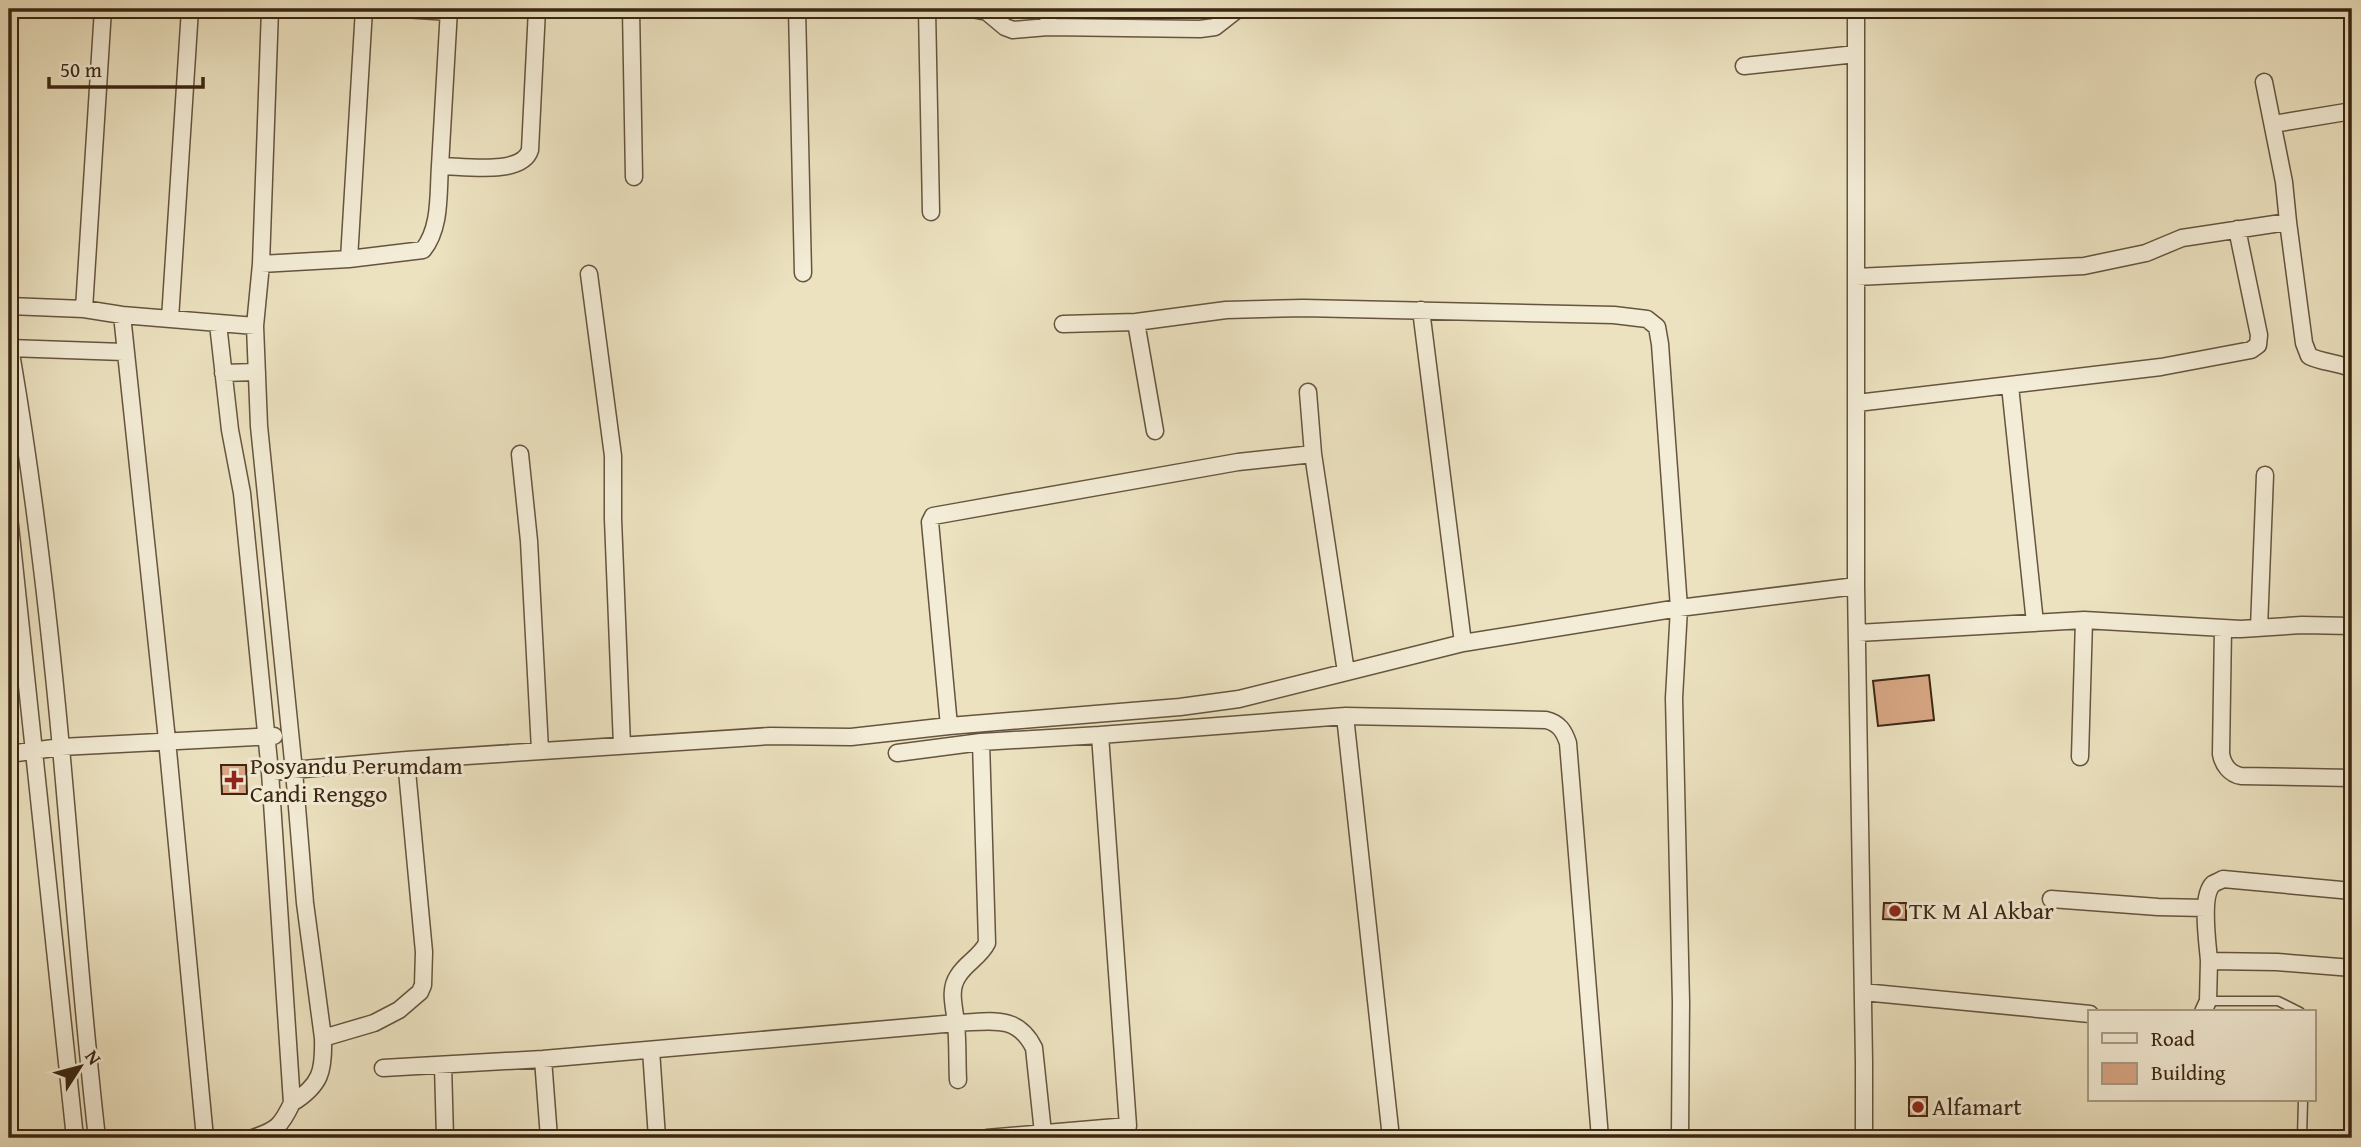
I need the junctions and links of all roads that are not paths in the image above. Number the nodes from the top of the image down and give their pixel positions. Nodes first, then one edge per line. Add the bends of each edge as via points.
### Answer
1 (10, 9) edge
2 (103, 9) edge
3 (190, 9) edge
4 (270, 9) edge
5 (364, 9) edge
6 (404, 9) edge
7 (537, 9) edge
8 (631, 9) edge
9 (797, 9) edge
10 (927, 9) edge
11 (972, 9) edge
12 (1049, 9) edge
13 (1238, 9) edge
14 (1856, 9) edge
15 (449, 10) edge
16 (1048, 27) junction
17 (9, 38) edge
18 (1856, 54) junction
19 (1744, 66) dead end
20 (2264, 82) dead end
21 (2352, 111) edge
22 (2273, 124) junction
23 (440, 166) junction
24 (634, 177) dead end
25 (931, 212) dead end
26 (2288, 222) junction
27 (2237, 229) junction
28 (349, 259) junction
29 (261, 264) junction
30 (803, 273) dead end
31 (589, 274) dead end
32 (1857, 278) junction
33 (9, 306) edge
34 (85, 309) junction
35 (1421, 310) junction
36 (121, 315) junction
37 (170, 319) junction
38 (1136, 322) junction
39 (218, 324) junction
40 (1063, 324) dead end
41 (255, 326) junction
42 (9, 348) edge
43 (124, 352) junction
44 (9, 356) edge
45 (2352, 369) edge
46 (257, 372) junction
47 (223, 373) junction
48 (2010, 386) junction
49 (1308, 392) dead end
50 (1857, 403) junction
51 (259, 426) junction
52 (230, 430) junction
53 (1155, 431) dead end
54 (520, 454) dead end
55 (1313, 454) junction
56 (2264, 475) dead end
57 (265, 492) junction
58 (242, 494) junction
59 (9, 516) edge
60 (1856, 586) junction
61 (277, 600) junction
62 (253, 602) junction
63 (1679, 608) junction
64 (2084, 620) junction
65 (2035, 623) junction
66 (2352, 626) edge
67 (2223, 628) junction
68 (2259, 628) junction
69 (1858, 633) junction
70 (1463, 643) junction
71 (282, 645) junction
72 (257, 647) junction
73 (1346, 672) junction
74 (1345, 716) junction
75 (949, 726) junction
76 (290, 734) junction
77 (1100, 735) junction
78 (266, 736) junction
79 (167, 740) junction
80 (981, 742) junction
81 (622, 746) junction
82 (61, 747) junction
83 (35, 750) junction
84 (540, 750) junction
85 (897, 753) dead end
86 (9, 754) edge
87 (2080, 757) dead end
88 (405, 760) junction
89 (294, 771) junction
90 (270, 772) junction
91 (2352, 778) edge
92 (2352, 891) edge
93 (2052, 899) dead end
94 (2206, 908) junction
95 (75, 919) junction
96 (50, 922) junction
97 (2209, 961) junction
98 (2352, 968) edge
99 (1863, 992) junction
100 (2206, 1006) edge
101 (2296, 1010) edge
102 (2088, 1014) edge
103 (86, 1023) junction
104 (956, 1023) junction
105 (62, 1026) junction
106 (323, 1038) junction
107 (651, 1050) junction
108 (543, 1059) junction
109 (443, 1065) junction
110 (383, 1068) dead end
111 (958, 1080) dead end
112 (292, 1102) junction
113 (2303, 1102) edge
114 (1128, 1132) edge
115 (1043, 1133) junction
116 (75, 1138) edge
117 (97, 1138) edge
118 (205, 1138) edge
119 (253, 1138) edge
120 (445, 1138) edge
121 (549, 1138) edge
122 (657, 1138) edge
123 (987, 1138) edge
124 (1391, 1138) edge
125 (1600, 1138) edge
126 (1680, 1138) edge
127 (1864, 1138) edge
128 (2302, 1138) edge

1 - 17 street
2 - 34 street
3 - 37 street
4 - 29 street
5 - 28 street
6 - 15 street
7 - 23 street via 528,157 517,165
8 - 24 street
9 - 30 street
10 - 25 street
11 - 16 street via 991,14 1010,29
12 - 16 street
13 - 16 street via 1215,27 1200,29
14 - 18 street
15 - 23 street
18 - 19 street
18 - 32 street
20 - 22 street
21 - 22 street
22 - 26 street
23 - 28 street via 435,227 423,250
26 - 27 street
26 - 45 street via 2309,356
27 - 32 street via 2182,238 2146,253 2084,266
27 - 48 street via 2259,335 2258,345 2251,350 2161,368
28 - 29 street
29 - 41 street
31 - 81 street via 613,456
32 - 50 street
33 - 34 street
34 - 36 street
35 - 38 street via 1226,310
35 - 63 street via 1630,316 1647,319 1657,327
35 - 70 street
36 - 37 street
36 - 43 street
37 - 39 street
38 - 40 street
38 - 53 street
39 - 41 street
39 - 47 street
41 - 46 street
42 - 43 street
43 - 79 street
44 - 82 street via 28,455
46 - 47 street
46 - 51 street
47 - 52 street
48 - 50 street
48 - 65 street
49 - 55 street
50 - 60 street
51 - 52 street
51 - 57 street
52 - 58 street
54 - 84 street
55 - 73 street
55 - 75 street via 1238,462 933,516
56 - 68 street
57 - 58 street
57 - 61 street
58 - 62 street
59 - 83 street
60 - 63 street
60 - 69 street
61 - 62 street
61 - 71 street
62 - 72 street
63 - 70 street
63 - 126 street via 1674,698
64 - 65 street
64 - 67 street
64 - 87 street
65 - 69 street
66 - 68 street
67 - 68 street
67 - 91 street via 2224,765 2241,776
69 - 99 street
70 - 73 street
71 - 72 street
71 - 76 street
72 - 78 street
73 - 75 street via 1239,699
74 - 77 street
74 - 124 street
74 - 125 street via 1546,720 1565,733
75 - 81 street via 851,737 770,736
76 - 78 street
76 - 89 street
77 - 80 street
77 - 114 street
78 - 79 street
78 - 90 street
79 - 82 street
79 - 118 street
80 - 85 street
80 - 104 street via 987,943 954,984
81 - 84 street
82 - 83 street
82 - 95 street
83 - 86 street
83 - 96 street
84 - 88 street
88 - 89 street
88 - 106 street via 425,952 423,985 400,1010
89 - 90 street
89 - 106 street
90 - 112 street
92 - 94 street via 2223,879 2213,884
93 - 94 street
94 - 97 street
95 - 96 street
95 - 103 street
96 - 105 street
97 - 98 street
97 - 100 street
99 - 102 street
99 - 127 street
100 - 101 lane via 2278,1001
103 - 105 street
103 - 117 street
104 - 107 street
104 - 111 street
104 - 115 street via 1002,1021 1028,1035 1034,1048
105 - 116 street
106 - 112 street via 319,1080
107 - 108 street
107 - 122 street
108 - 109 street
108 - 121 street
109 - 110 street
109 - 120 street
112 - 119 street via 274,1131
113 - 128 lane
114 - 115 street
115 - 123 street

